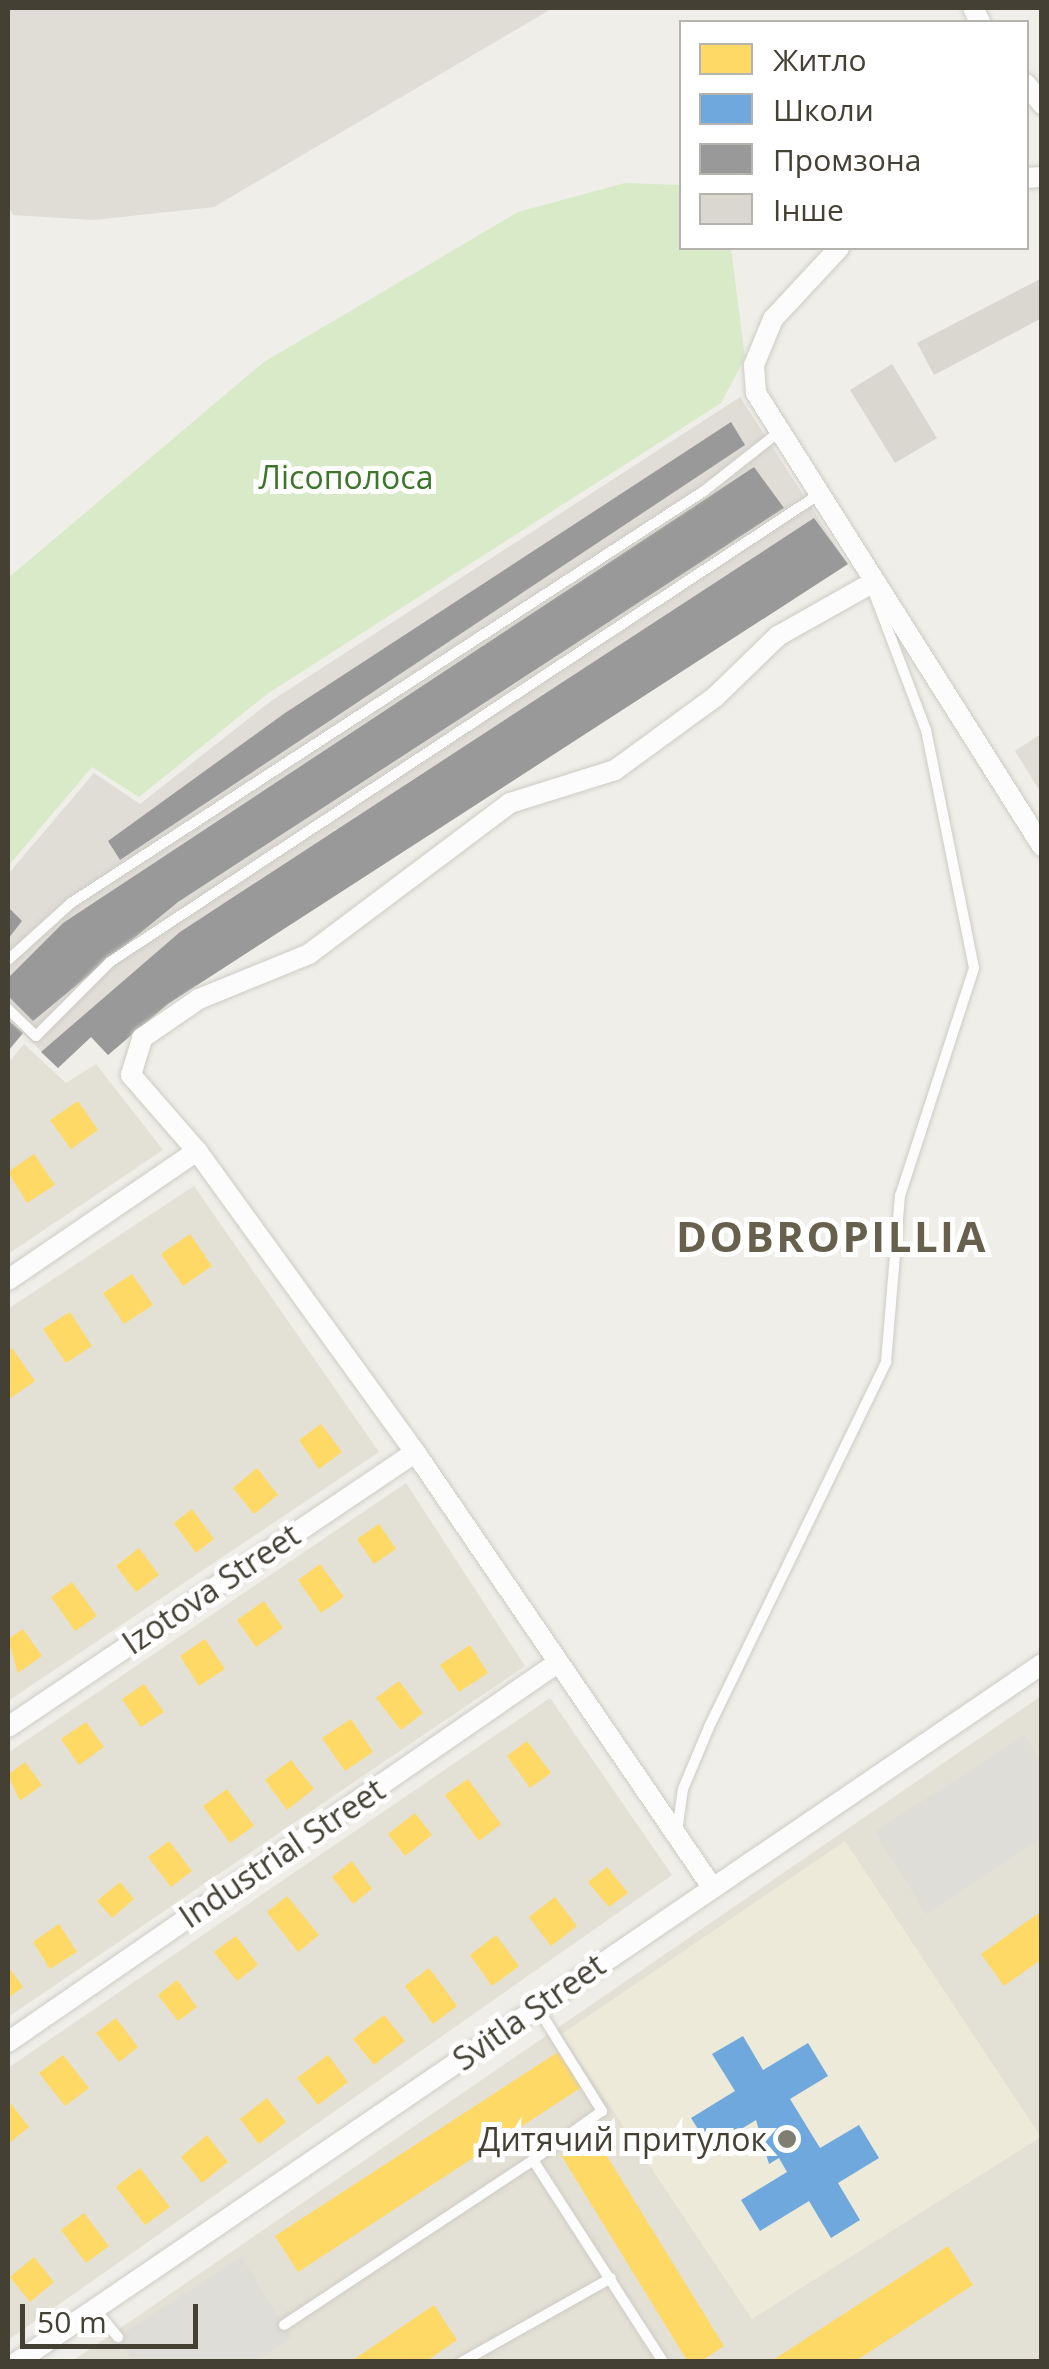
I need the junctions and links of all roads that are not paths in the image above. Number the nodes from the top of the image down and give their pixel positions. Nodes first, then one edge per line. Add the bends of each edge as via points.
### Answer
1 (837, 250) edge
2 (779, 432) junction
3 (822, 492) junction
4 (872, 583) junction
5 (1042, 846) edge
6 (8, 960) edge
7 (8, 1010) edge
8 (197, 1151) junction
9 (8, 1280) edge
10 (416, 1452) junction
11 (556, 1664) junction
12 (1042, 1664) edge
13 (8, 1727) edge
14 (677, 1837) junction
15 (710, 1884) junction
16 (537, 2007) junction
17 (8, 2042) edge
18 (534, 2160) junction
19 (611, 2278) junction
20 (96, 2310) junction
21 (284, 2325) dead end
22 (118, 2337) dead end
23 (17, 2362) edge
24 (462, 2362) edge
25 (663, 2362) edge

1 - 2 street via 774,319 754,365 756,393
2 - 3 street
2 - 6 lane via 704,490 71,903
3 - 4 street
3 - 7 lane via 110,962 36,1036
4 - 5 street
4 - 8 street via 778,636 715,697 615,770 510,803 309,954 199,999 142,1038 130,1076
4 - 14 lane via 885,641 926,730 974,968 900,1196 886,1362 710,1727 683,1789
8 - 9 street
8 - 10 street
10 - 11 street
10 - 13 street, Izotova Street
11 - 14 street
11 - 17 street, Industrial Street
12 - 15 street, Svitla Street
14 - 15 street
15 - 16 street, Svitla Street
16 - 18 lane via 602,2111
16 - 20 street, Svitla Street
18 - 19 lane
18 - 21 lane
19 - 24 lane
19 - 25 lane
20 - 22 lane
20 - 23 street, Svitla Street

